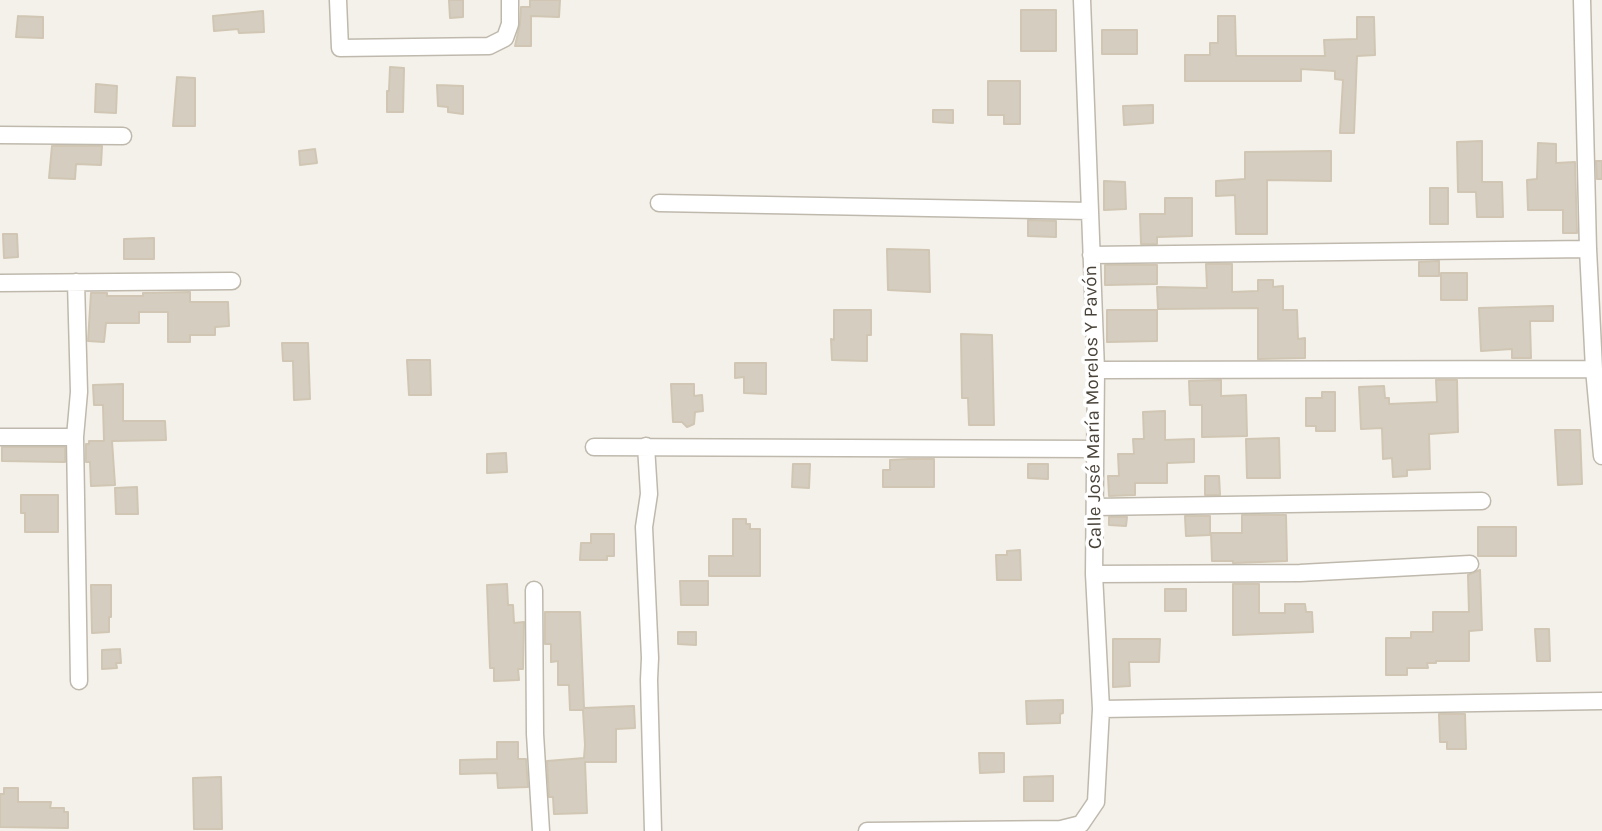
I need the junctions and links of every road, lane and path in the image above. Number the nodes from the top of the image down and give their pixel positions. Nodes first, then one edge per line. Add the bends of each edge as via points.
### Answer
1 (338, 0) edge
2 (510, 0) edge
3 (1082, 0) edge
4 (1582, 0) edge
5 (0, 135) edge
6 (123, 136) dead end
7 (659, 203) dead end
8 (1090, 211) junction
9 (1588, 249) junction
10 (1091, 255) junction
11 (232, 281) dead end
12 (76, 282) junction
13 (0, 283) edge
14 (1594, 369) junction
15 (1096, 370) junction
16 (0, 437) edge
17 (75, 437) junction
18 (646, 446) junction
19 (594, 447) dead end
20 (1094, 449) junction
21 (1602, 456) edge
22 (1482, 501) dead end
23 (1095, 507) junction
24 (1470, 564) dead end
25 (1094, 574) junction
26 (534, 590) dead end
27 (79, 681) dead end
28 (1602, 701) edge
29 (1101, 709) junction
30 (541, 831) edge
31 (653, 831) edge
32 (867, 831) edge

1 - 2 street via 340,48 489,46 505,38
3 - 8 street, Calle José María Morelos Y Pavón
4 - 9 street
5 - 6 street
7 - 8 street
8 - 10 street, Calle José María Morelos Y Pavón
9 - 10 street
9 - 14 street
10 - 15 street, Calle José María Morelos Y Pavón
11 - 12 street
12 - 13 street
12 - 17 street via 79,392
14 - 15 street
14 - 21 street
15 - 20 street, Calle José María Morelos Y Pavón
16 - 17 street
17 - 27 street
18 - 19 street
18 - 20 street
18 - 31 street
20 - 23 street, Calle José María Morelos Y Pavón
22 - 23 street
23 - 25 street, Calle José María Morelos Y Pavón
24 - 25 street via 1300,573
25 - 29 street, Calle José María Morelos Y Pavón
26 - 30 street
28 - 29 street
29 - 32 street, Calle José María Morelos Y Pavón via 1096,803 1081,824 1060,829

